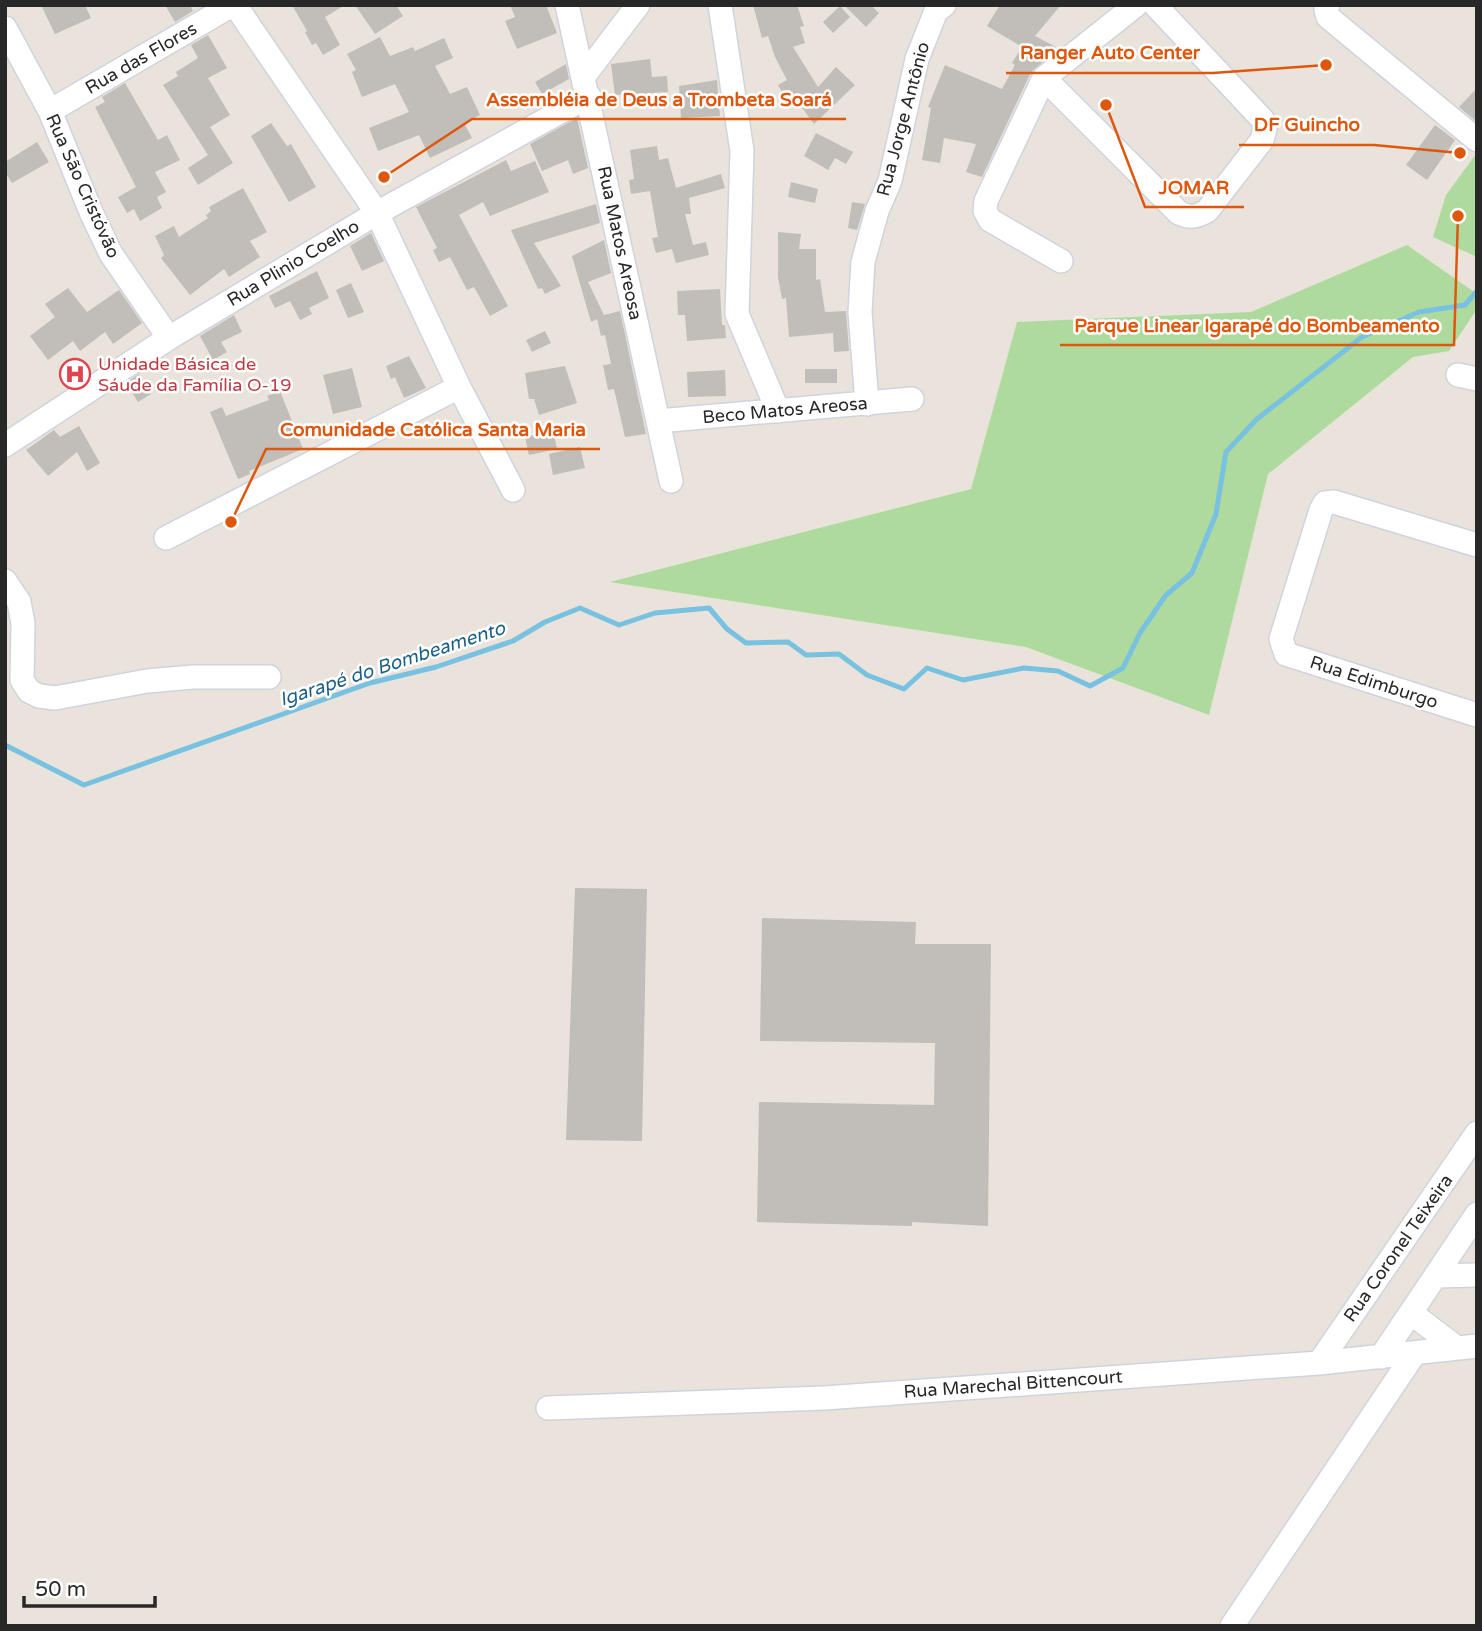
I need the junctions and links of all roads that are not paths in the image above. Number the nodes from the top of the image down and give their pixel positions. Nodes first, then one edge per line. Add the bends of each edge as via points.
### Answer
1 (234, 5) edge
2 (568, 5) edge
3 (638, 5) edge
4 (720, 5) edge
5 (1136, 5) edge
6 (1154, 5) edge
7 (936, 7) edge
8 (1328, 11) edge
9 (6, 31) edge
10 (1044, 78) junction
11 (586, 86) junction
12 (50, 111) junction
13 (1477, 140) edge
14 (377, 213) junction
15 (1061, 261) dead end
16 (169, 338) junction
17 (459, 387) junction
18 (912, 399) dead end
19 (867, 404) junction
20 (778, 411) junction
21 (658, 421) junction
22 (5, 445) edge
23 (671, 481) dead end
24 (513, 490) dead end
25 (166, 538) dead end
26 (1477, 545) edge
27 (5, 581) edge
28 (269, 677) dead end
29 (1477, 715) edge
30 (1477, 1133) edge
31 (1477, 1214) edge
32 (1477, 1275) edge
33 (1436, 1276) junction
34 (1411, 1313) junction
35 (1467, 1347) edge
36 (1414, 1354) junction
37 (1381, 1357) junction
38 (1319, 1363) junction
39 (548, 1408) dead end
40 (1232, 1626) edge

1 - 12 street, Rua das Flores
1 - 14 street
2 - 11 street, Rua Matos Areosa
3 - 11 street
4 - 20 street via 742,151 737,314
5 - 10 street
6 - 10 street via 1263,120 1262,140 1207,211 1188,217 1179,213
7 - 19 street, Rua Jorge Antônio via 917,60 890,181 863,262 860,312
8 - 13 street
9 - 12 street, Rua São Cristóvão
10 - 15 street via 985,211 990,220
11 - 14 street, Rua Plinio Coelho
11 - 21 street, Rua Matos Areosa
12 - 16 street, Rua São Cristóvão via 111,254
14 - 16 street, Rua Plinio Coelho
14 - 17 street
16 - 22 street, Rua Plinio Coelho
17 - 24 street
17 - 25 street
18 - 19 street, Beco Matos Areosa
19 - 20 street, Beco Matos Areosa
20 - 21 street, Beco Matos Areosa
21 - 23 street, Rua Matos Areosa
26 - 29 street, Rua Edimburgo via 1335,502 1325,503 1281,639 1286,654
27 - 28 street via 19,602 23,623 22,680 39,696 55,698 181,678
30 - 38 street, Rua Coronel Teixeira
31 - 33 street
32 - 33 street
33 - 34 street
34 - 35 street
34 - 37 street
35 - 36 street, Rua Marechal Bittencourt
36 - 37 street, Rua Marechal Bittencourt
36 - 40 street
37 - 38 street, Rua Marechal Bittencourt
38 - 39 street, Rua Marechal Bittencourt via 824,1398

